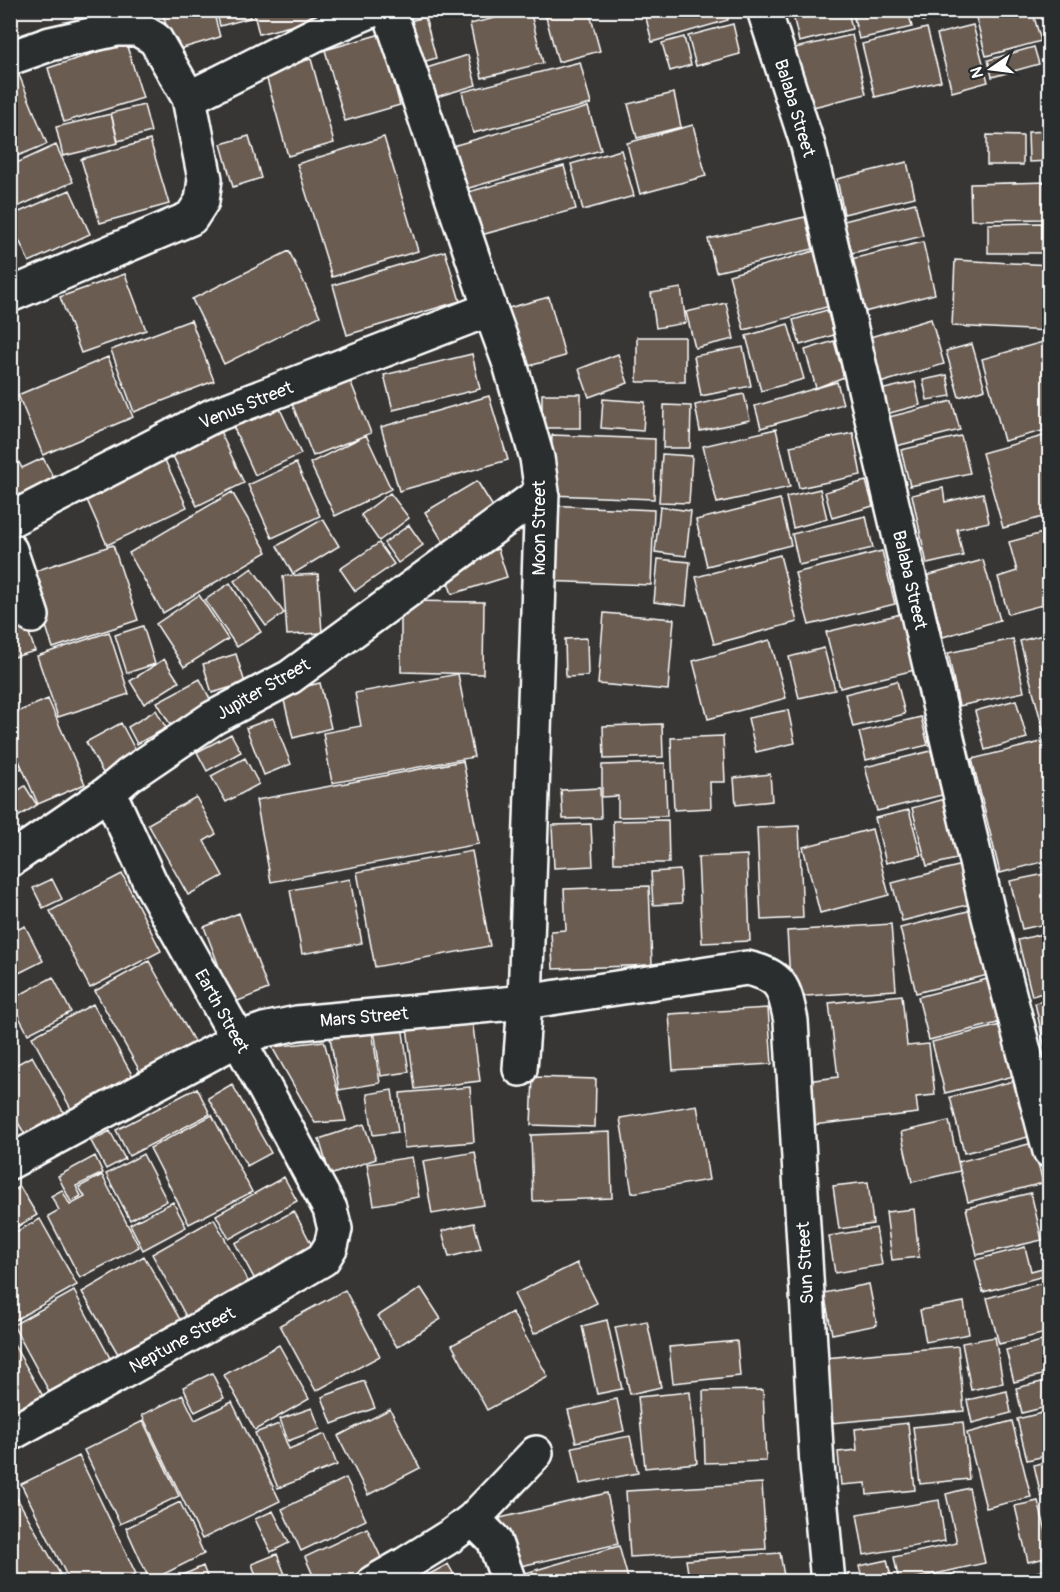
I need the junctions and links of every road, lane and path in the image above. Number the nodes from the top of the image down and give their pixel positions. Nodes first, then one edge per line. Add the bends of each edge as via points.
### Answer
1 (372, 10) edge
2 (389, 10) edge
3 (764, 10) edge
4 (10, 58) edge
5 (189, 98) junction
6 (10, 295) edge
7 (490, 309) junction
8 (542, 492) junction
9 (10, 520) edge
10 (10, 550) edge
11 (32, 616) dead end
12 (109, 792) junction
13 (10, 860) edge
14 (747, 968) joint
15 (525, 1002) junction
16 (238, 1040) junction
17 (520, 1069) dead end
18 (1050, 1151) edge
19 (10, 1162) edge
20 (335, 1229) joint
21 (10, 1434) edge
22 (536, 1453) dead end
23 (473, 1519) junction
24 (374, 1581) edge
25 (509, 1581) edge
26 (828, 1581) edge

1 - 5 street
2 - 7 street, Moon Street
3 - 18 street, Balaba Street via 808,146 989,917
4 - 5 street via 72,39 117,29 138,29 154,39
5 - 6 street via 205,179 202,201 191,218
7 - 8 street, Moon Street via 531,430
7 - 9 street, Venus Street via 212,416
8 - 12 street, Jupiter Street via 290,677 213,718
8 - 15 street, Moon Street
10 - 11 street
12 - 13 street, Jupiter Street
12 - 16 street, Earth Street via 150,882
14 - 15 street, Mars Street
14 - 26 street, Sun Street via 769,974 779,982 791,1021
15 - 16 street, Mars Street via 297,1023
15 - 17 street, Moon Street
16 - 19 street, Mars Street
16 - 20 street, Earth Street via 330,1209
20 - 21 street, Neptune Street via 331,1246 322,1259
22 - 23 street
23 - 24 street
23 - 25 street via 494,1540

